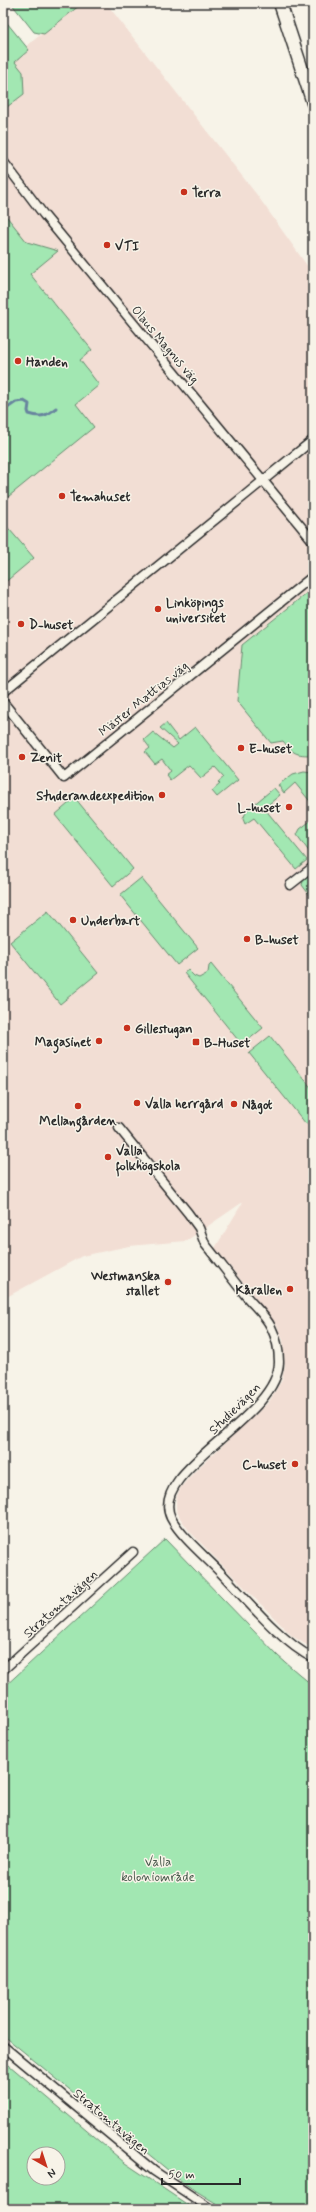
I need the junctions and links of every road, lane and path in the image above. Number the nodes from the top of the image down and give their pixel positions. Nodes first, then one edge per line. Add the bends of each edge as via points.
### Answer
1 (280, 3) edge
2 (313, 103) edge
3 (3, 161) edge
4 (313, 440) edge
5 (263, 480) junction
6 (313, 540) edge
7 (313, 576) edge
8 (3, 692) edge
9 (3, 702) edge
10 (313, 867) edge
11 (290, 885) dead end
12 (119, 1128) dead end
13 (133, 1552) dead end
14 (313, 1658) edge
15 (3, 1670) edge
16 (3, 2046) edge
17 (211, 2209) edge

1 - 2 main road
3 - 5 street, Olaus Magnus väg via 44,215
4 - 5 street
5 - 6 street, Olaus Magnus väg
5 - 8 street
7 - 9 street, Mäster Mattias väg via 64,778
10 - 11 street
12 - 14 street, Studievägen via 199,1228 205,1244 270,1326 277,1346 278,1372 270,1390 258,1406 180,1477 168,1502 171,1518 287,1640
13 - 15 street, Stratomtavägen
16 - 17 street, Stratomtavägen via 154,2171

